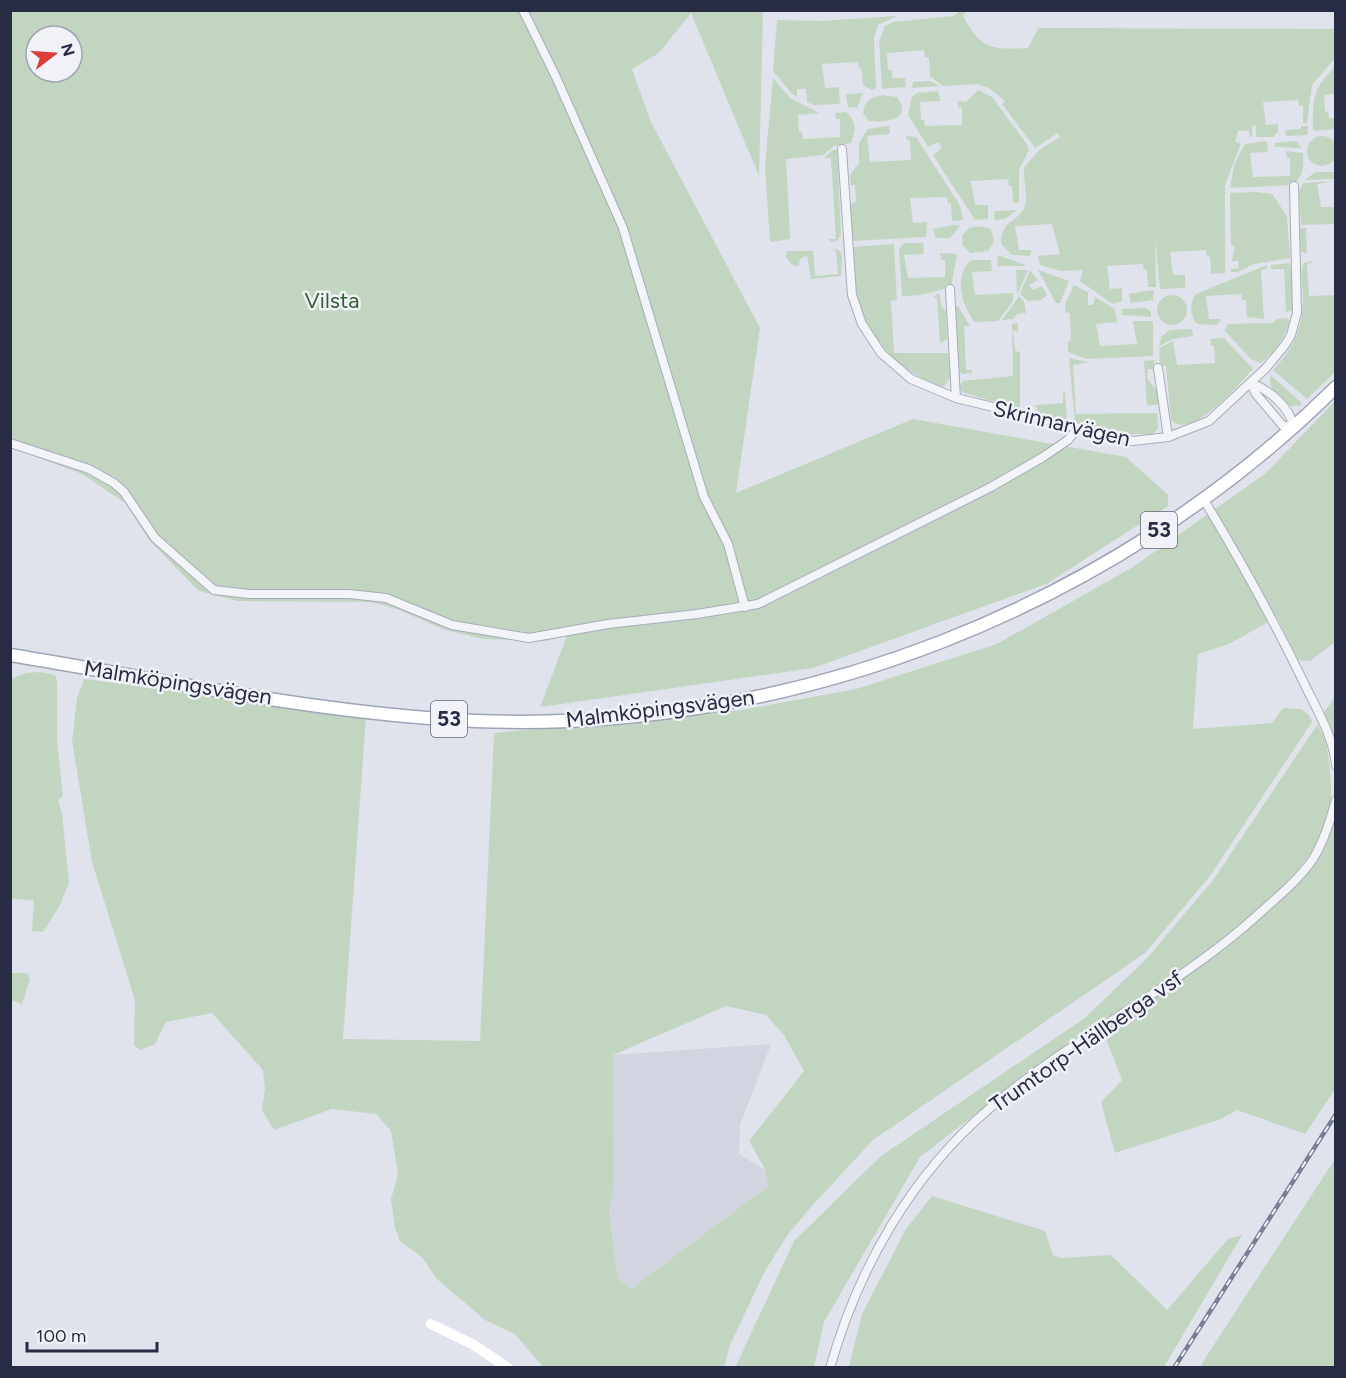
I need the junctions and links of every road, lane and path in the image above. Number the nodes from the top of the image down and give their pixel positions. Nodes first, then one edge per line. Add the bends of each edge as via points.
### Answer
1 (523, 10) edge
2 (842, 149) dead end
3 (1294, 186) dead end
4 (950, 289) dead end
5 (1158, 368) dead end
6 (1251, 383) junction
7 (1335, 387) edge
8 (956, 398) junction
9 (1293, 426) junction
10 (1077, 429) junction
11 (1168, 437) junction
12 (10, 443) edge
13 (1204, 500) junction
14 (745, 607) junction
15 (10, 655) edge
16 (1335, 765) edge
17 (1335, 800) edge
18 (431, 1324) dead end
19 (508, 1368) edge
20 (830, 1368) edge

1 - 14 street via 623,228 704,498 728,544
2 - 8 street, Skrinnarvägen via 849,281 862,324 881,353 896,367 932,389
3 - 6 street, Skrinnarvägen via 1296,323 1276,358
4 - 8 street
5 - 11 street
6 - 9 street via 1264,388 1291,416
6 - 9 street via 1283,426
6 - 11 street, Skrinnarvägen via 1209,421
7 - 9 main road, Malmköpingsvägen / 53
8 - 10 street, Skrinnarvägen
9 - 13 main road, Malmköpingsvägen / 53
10 - 11 street, Skrinnarvägen via 1133,441
10 - 14 street via 1043,457 991,487 774,597
12 - 14 street via 89,470 114,483 162,544 208,587 223,592 386,598 452,625 529,638
13 - 15 main road, Malmköpingsvägen / 53 via 1075,580 935,645 823,680 698,707 574,720 429,718 308,703
13 - 16 street via 1277,628 1324,724
17 - 20 street, Trumtorp-Hällberga vsf via 1312,861 1255,918 1230,940 1017,1086 941,1154 885,1236 849,1311
18 - 19 street via 474,1345

